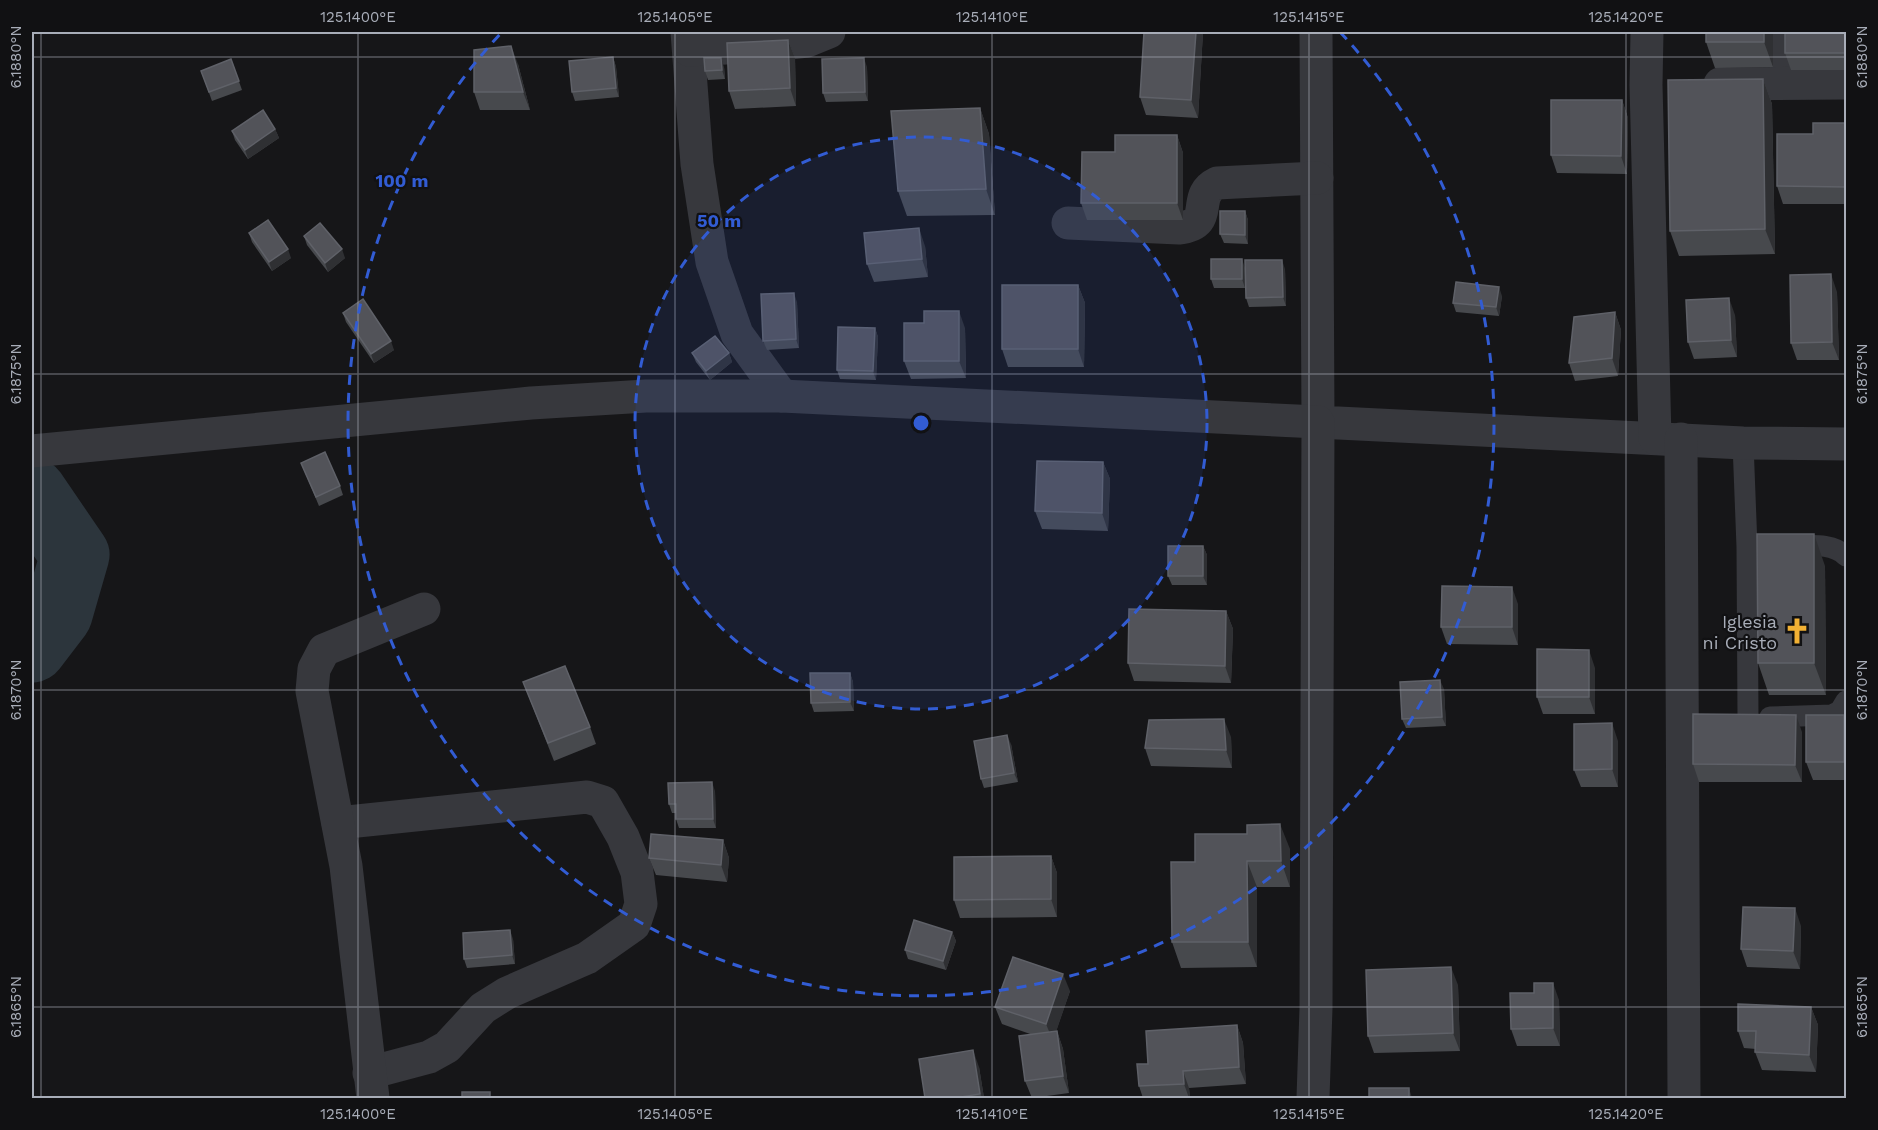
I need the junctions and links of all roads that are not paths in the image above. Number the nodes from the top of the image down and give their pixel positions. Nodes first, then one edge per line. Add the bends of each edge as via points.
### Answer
1 (829, 32) edge
2 (1316, 32) edge
3 (1647, 32) edge
4 (1781, 32) edge
5 (688, 41) edge
6 (1846, 83) edge
7 (1780, 84) junction
8 (1646, 85) junction
9 (1317, 178) junction
10 (1068, 223) dead end
11 (782, 396) junction
12 (1318, 422) junction
13 (1668, 438) junction
14 (1743, 443) junction
15 (1846, 444) edge
16 (32, 451) edge
17 (1747, 547) junction
18 (1846, 556) edge
19 (424, 609) dead end
20 (1846, 701) edge
21 (1726, 718) edge
22 (1748, 718) junction
23 (338, 823) junction
24 (371, 1086) edge
25 (1313, 1098) edge
26 (1684, 1098) edge

1 - 5 street via 807,40 765,46
2 - 9 street
3 - 8 street
4 - 7 lane
5 - 11 street via 697,164 712,262 737,334
6 - 7 street
7 - 8 street
8 - 13 street
9 - 10 street via 1217,183 1205,194 1200,220 1192,227
9 - 12 street
11 - 12 street
11 - 16 street via 646,396 531,404
12 - 13 street
12 - 25 street
13 - 14 street
13 - 26 street via 1694,719
14 - 15 street
14 - 17 lane
17 - 18 lane via 1825,546 1840,549
17 - 22 lane
19 - 23 street via 324,651 314,669 312,691
20 - 22 lane via 1832,715
21 - 22 lane
23 - 24 street
23 - 24 street via 587,797 603,802 637,872 641,904 634,925 587,958 499,998 483,1008 447,1047

